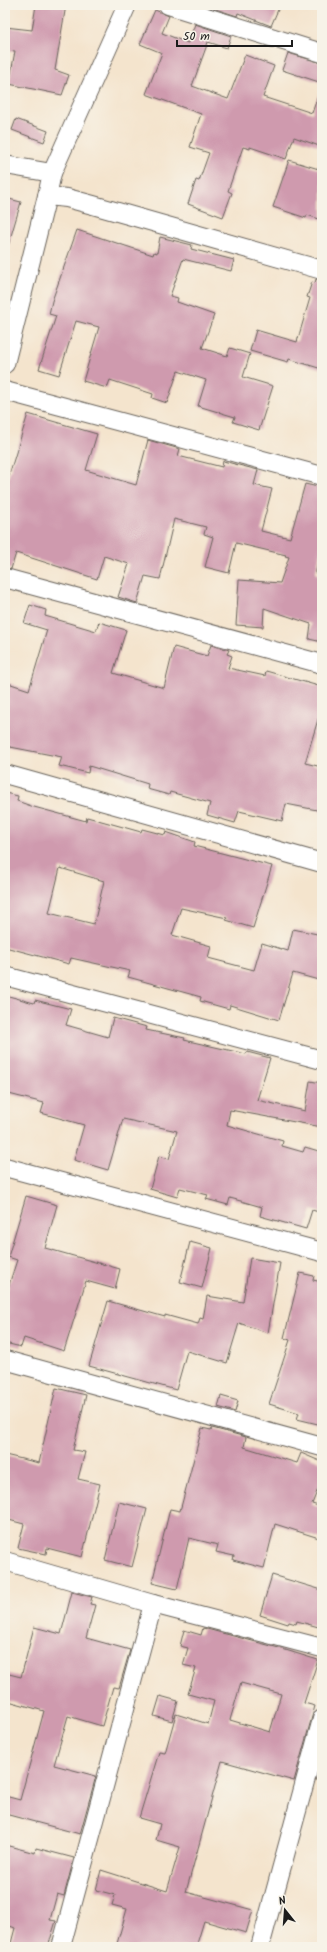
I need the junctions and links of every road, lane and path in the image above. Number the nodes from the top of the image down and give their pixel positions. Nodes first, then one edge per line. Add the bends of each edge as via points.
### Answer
1 (126, 5) edge
2 (168, 5) edge
3 (322, 53) edge
4 (5, 165) edge
5 (52, 173) junction
6 (48, 196) junction
7 (322, 270) edge
8 (5, 364) edge
9 (5, 391) edge
10 (322, 476) edge
11 (5, 578) edge
12 (322, 664) edge
13 (5, 774) edge
14 (322, 863) edge
15 (5, 976) edge
16 (322, 1060) edge
17 (5, 1167) edge
18 (322, 1252) edge
19 (5, 1360) edge
20 (322, 1447) edge
21 (5, 1560) edge
22 (153, 1604) junction
23 (322, 1648) edge
24 (322, 1719) edge
25 (61, 1947) edge
26 (260, 1947) edge

1 - 5 street
2 - 3 street
4 - 5 street
5 - 6 street
6 - 7 street via 68,198
6 - 8 street
9 - 10 street
11 - 12 street
13 - 14 street
15 - 16 street
17 - 18 street
19 - 20 street
21 - 22 street
22 - 23 street
22 - 25 street
24 - 26 street

